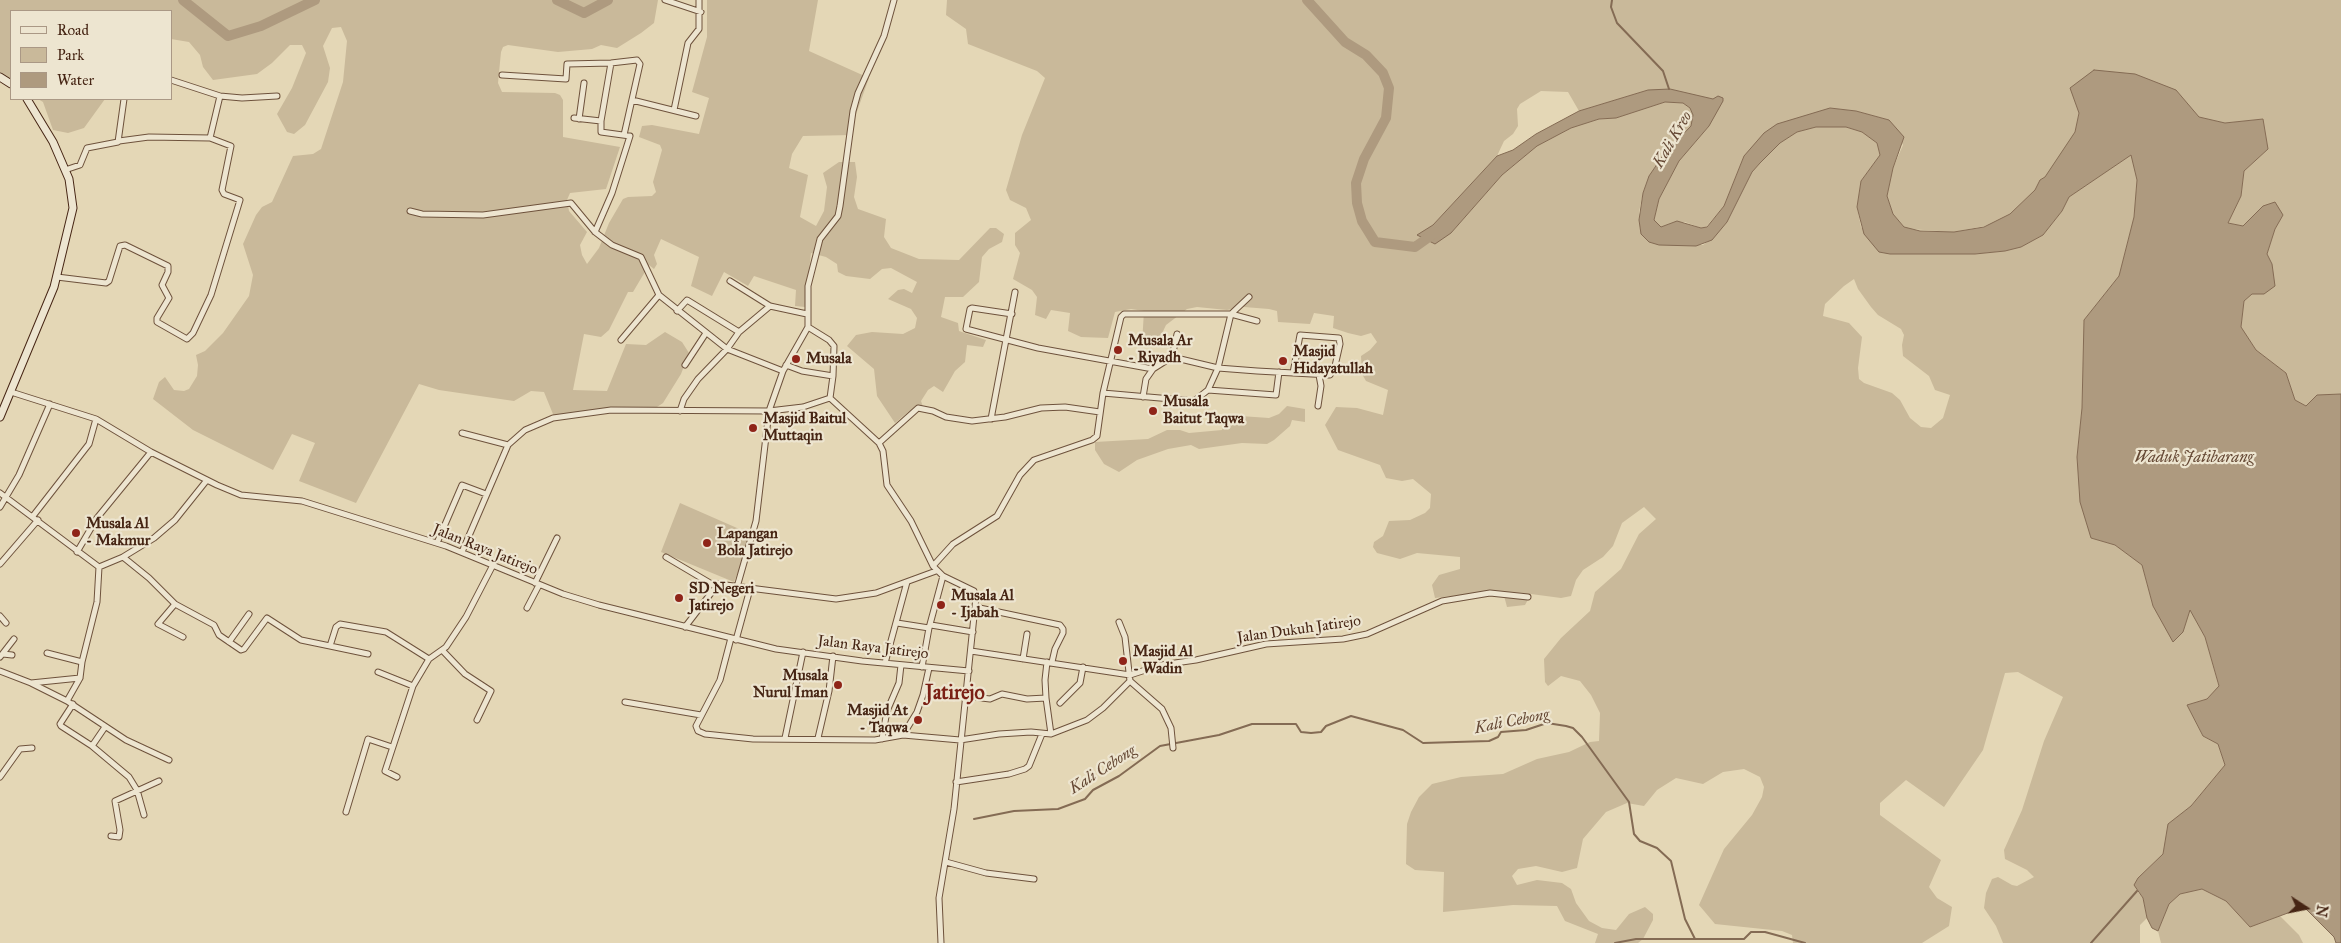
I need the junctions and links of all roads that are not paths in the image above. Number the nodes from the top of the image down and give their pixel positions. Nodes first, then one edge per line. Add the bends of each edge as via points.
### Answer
1 (665, 0) edge
2 (699, 0) edge
3 (894, 0) edge
4 (701, 12) junction
5 (610, 63) junction
6 (502, 75) dead end
7 (172, 80) edge
8 (584, 83) dead end
9 (220, 96) junction
10 (277, 96) dead end
11 (28, 100) edge
12 (124, 100) edge
13 (632, 100) junction
14 (674, 110) junction
15 (696, 116) dead end
16 (601, 121) junction
17 (624, 135) junction
18 (210, 138) junction
19 (119, 141) junction
20 (65, 170) junction
21 (410, 211) dead end
22 (596, 232) junction
23 (57, 277) junction
24 (730, 281) dead end
25 (1015, 292) dead end
26 (659, 295) junction
27 (1249, 297) dead end
28 (770, 306) junction
29 (677, 310) junction
30 (807, 314) junction
31 (1012, 314) junction
32 (1232, 314) junction
33 (1257, 322) dead end
34 (808, 327) junction
35 (739, 332) junction
36 (706, 333) junction
37 (1177, 334) dead end
38 (1006, 339) junction
39 (621, 340) dead end
40 (727, 349) junction
41 (1172, 357) junction
42 (1109, 362) junction
43 (786, 365) junction
44 (685, 366) dead end
45 (1218, 368) junction
46 (1153, 369) junction
47 (783, 371) junction
48 (1280, 372) junction
49 (1293, 373) junction
50 (1319, 375) junction
51 (833, 376) junction
52 (1208, 390) junction
53 (11, 392) junction
54 (1103, 393) junction
55 (1144, 397) junction
56 (830, 398) junction
57 (50, 404) junction
58 (1318, 406) dead end
59 (680, 411) junction
60 (769, 411) junction
61 (1100, 412) junction
62 (0, 417) edge
63 (96, 419) junction
64 (991, 419) junction
65 (462, 433) dead end
66 (879, 444) junction
67 (508, 445) junction
68 (151, 452) junction
69 (207, 480) junction
70 (0, 493) edge
71 (486, 494) junction
72 (6, 497) junction
73 (0, 507) edge
74 (35, 518) junction
75 (558, 538) dead end
76 (437, 543) junction
77 (77, 552) junction
78 (462, 552) junction
79 (666, 557) dead end
80 (123, 558) junction
81 (0, 564) edge
82 (493, 565) junction
83 (99, 568) junction
84 (935, 568) junction
85 (943, 576) junction
86 (907, 582) junction
87 (537, 584) junction
88 (715, 586) junction
89 (737, 587) junction
90 (750, 590) junction
91 (1528, 597) dead end
92 (175, 604) junction
93 (975, 606) junction
94 (527, 608) dead end
95 (249, 614) dead end
96 (0, 616) edge
97 (897, 622) junction
98 (1119, 622) dead end
99 (6, 624) dead end
100 (685, 627) junction
101 (930, 627) junction
102 (973, 632) junction
103 (1027, 634) dead end
104 (183, 637) dead end
105 (14, 639) dead end
106 (733, 639) junction
107 (229, 642) junction
108 (330, 646) junction
109 (443, 651) junction
110 (971, 651) junction
111 (803, 652) junction
112 (47, 653) dead end
113 (368, 654) dead end
114 (2, 655) edge
115 (12, 655) dead end
116 (833, 656) junction
117 (429, 659) junction
118 (1023, 659) junction
119 (82, 662) junction
120 (1049, 662) junction
121 (884, 663) junction
122 (901, 665) junction
123 (922, 667) junction
124 (1082, 667) junction
125 (929, 668) junction
126 (0, 671) edge
127 (969, 671) junction
128 (378, 672) dead end
129 (80, 678) junction
130 (1130, 678) junction
131 (32, 683) junction
132 (413, 686) junction
133 (965, 696) junction
134 (1046, 698) junction
135 (67, 701) junction
136 (625, 702) dead end
137 (1060, 703) dead end
138 (72, 704) junction
139 (701, 716) junction
140 (477, 720) dead end
141 (105, 727) junction
142 (1042, 734) junction
143 (1051, 734) junction
144 (903, 735) junction
145 (785, 738) junction
146 (818, 738) junction
147 (882, 740) junction
148 (960, 740) junction
149 (92, 746) junction
150 (392, 747) junction
151 (32, 748) dead end
152 (1173, 748) dead end
153 (169, 760) dead end
154 (0, 777) edge
155 (397, 777) dead end
156 (159, 781) dead end
157 (956, 782) junction
158 (137, 790) junction
159 (346, 812) dead end
160 (144, 815) dead end
161 (111, 836) dead end
162 (946, 862) junction
163 (1034, 879) dead end
164 (941, 943) edge

1 - 4 street
2 - 4 street
3 - 30 street via 884,36 853,111 838,216 820,239 808,286
4 - 14 street via 699,30 688,43
5 - 6 street via 567,64 566,79
5 - 13 street via 637,60 640,64
5 - 16 street
7 - 9 street
8 - 16 street via 577,118
9 - 10 street
9 - 18 street
11 - 20 main road via 53,142
12 - 19 street
13 - 14 street
13 - 17 street
14 - 15 street
16 - 17 street via 601,132
17 - 22 street via 630,139
18 - 19 street via 149,137
18 - 23 street via 231,146 222,190 224,194 239,199 240,204 211,296 190,338 157,320 169,298 162,285 168,266 124,245 120,246 109,282
19 - 20 street via 87,148 80,165
20 - 23 main road via 73,208
21 - 22 street via 483,215 571,203
22 - 26 street via 618,249 641,258
23 - 53 main road
24 - 28 street
25 - 31 street
26 - 29 street
26 - 39 street
27 - 32 street
28 - 30 street
28 - 35 street
29 - 35 street via 687,300
29 - 36 street
30 - 34 street
31 - 38 street
31 - 38 street via 970,309 967,330
32 - 33 street
32 - 42 street via 1124,314 1118,321
32 - 45 street
34 - 43 street
34 - 51 street via 834,346
35 - 40 street
36 - 40 street
36 - 44 street
37 - 41 street
38 - 42 street
38 - 64 street
40 - 47 street
40 - 59 street via 684,399
41 - 45 street
41 - 46 street
42 - 46 street
42 - 54 street
43 - 47 street
43 - 51 street
45 - 48 street
45 - 52 street
46 - 55 street via 1146,379
47 - 60 street
48 - 49 street
48 - 52 street via 1276,395
49 - 50 street
49 - 50 street via 1299,336 1337,337 1340,344 1334,370 1330,375
50 - 58 street
51 - 56 street
52 - 55 street via 1194,400
53 - 57 street, Jalan Raya Jatirejo
53 - 62 main road
54 - 55 street
54 - 61 street
56 - 60 street
56 - 66 street
57 - 63 street, Jalan Raya Jatirejo
57 - 72 street
59 - 60 street
59 - 67 street via 611,410 553,418 525,430
60 - 89 street via 756,521
61 - 64 street via 1065,407 1041,408
61 - 84 street via 1097,436 1034,460 1020,475 997,516 953,544
63 - 68 street, Jalan Raya Jatirejo
63 - 74 street via 89,444
64 - 66 street via 972,421 918,408
65 - 67 street
66 - 84 street via 883,451 887,485 911,521
67 - 71 street
68 - 69 street, Jalan Raya Jatirejo
68 - 77 street via 97,518
69 - 76 street, Jalan Raya Jatirejo via 241,495 302,501
69 - 80 street via 164,530
70 - 72 street
71 - 76 street via 462,485
71 - 78 street
72 - 73 street
72 - 74 street
74 - 77 street
74 - 81 street
75 - 87 street
76 - 78 street, Jalan Raya Jatirejo
77 - 83 street
78 - 82 street, Jalan Raya Jatirejo
79 - 88 street
80 - 83 street
80 - 92 street
82 - 87 street, Jalan Raya Jatirejo
82 - 109 street via 466,617
83 - 119 street via 97,602
84 - 85 street
84 - 86 street
85 - 93 street via 974,591
85 - 101 street
86 - 90 street via 876,593 836,599
86 - 97 street
87 - 94 street
87 - 100 street, Jalan Raya Jatirejo via 599,605
88 - 89 street
88 - 100 street
89 - 90 street
90 - 106 street
91 - 130 street, Jalan Dukuh Jatirejo via 1490,593 1442,601 1367,634 1343,639 1266,644 1161,665
92 - 104 street via 158,624
92 - 107 street via 214,625 219,635
93 - 102 street
93 - 120 street via 1060,625 1063,633
95 - 107 street
96 - 99 street
97 - 101 street
97 - 121 street
98 - 130 street via 1125,637
100 - 106 street, Jalan Raya Jatirejo
101 - 102 street
101 - 123 street
102 - 110 street
103 - 118 street
105 - 114 street
106 - 111 street, Jalan Raya Jatirejo
106 - 139 street via 720,680
107 - 108 street via 243,650 267,618 301,640
108 - 113 street
108 - 117 street via 336,626 340,624 386,632
109 - 117 street
109 - 140 street via 465,674 491,692
110 - 118 street, Jalan Dukuh Jatirejo
110 - 127 street
111 - 116 street, Jalan Raya Jatirejo
111 - 145 street
112 - 119 street
114 - 115 street
116 - 121 street, Jalan Raya Jatirejo
116 - 146 street
117 - 132 street
118 - 120 street, Jalan Dukuh Jatirejo
119 - 129 street
120 - 124 street, Jalan Dukuh Jatirejo
120 - 134 street
121 - 122 street, Jalan Raya Jatirejo
122 - 123 street, Jalan Raya Jatirejo
122 - 147 street
123 - 125 street, Jalan Raya Jatirejo
124 - 130 street, Jalan Dukuh Jatirejo
124 - 137 street via 1080,682
125 - 127 street, Jalan Raya Jatirejo
125 - 144 street via 924,695
126 - 131 street
127 - 133 street
128 - 132 street
129 - 131 street
129 - 135 street
130 - 143 street, Jalan Dukuh Jatirejo via 1103,708 1087,720
130 - 152 street via 1168,718
131 - 135 street
132 - 150 street
133 - 134 street via 990,699 1002,694 1027,699
133 - 148 street
134 - 143 street
135 - 138 street
136 - 139 street
138 - 141 street
138 - 149 street via 60,724
139 - 145 street, Jalan Dukuh Jatirejo via 696,726 698,732 705,734 753,739
141 - 149 street
141 - 153 street
142 - 143 street, Jalan Dukuh Jatirejo
142 - 148 street, Jalan Dukuh Jatirejo via 999,734
142 - 157 street via 1026,769
144 - 147 street, Jalan Dukuh Jatirejo
144 - 148 street, Jalan Dukuh Jatirejo
145 - 146 street, Jalan Dukuh Jatirejo
146 - 147 street, Jalan Dukuh Jatirejo
148 - 157 street
149 - 158 street via 129,776
150 - 155 street via 385,771
150 - 159 street via 368,739
151 - 154 street via 20,749
156 - 158 street
157 - 162 street
158 - 160 street
158 - 161 street via 115,801 120,830 119,836
162 - 163 street via 986,873
162 - 164 street via 939,898

